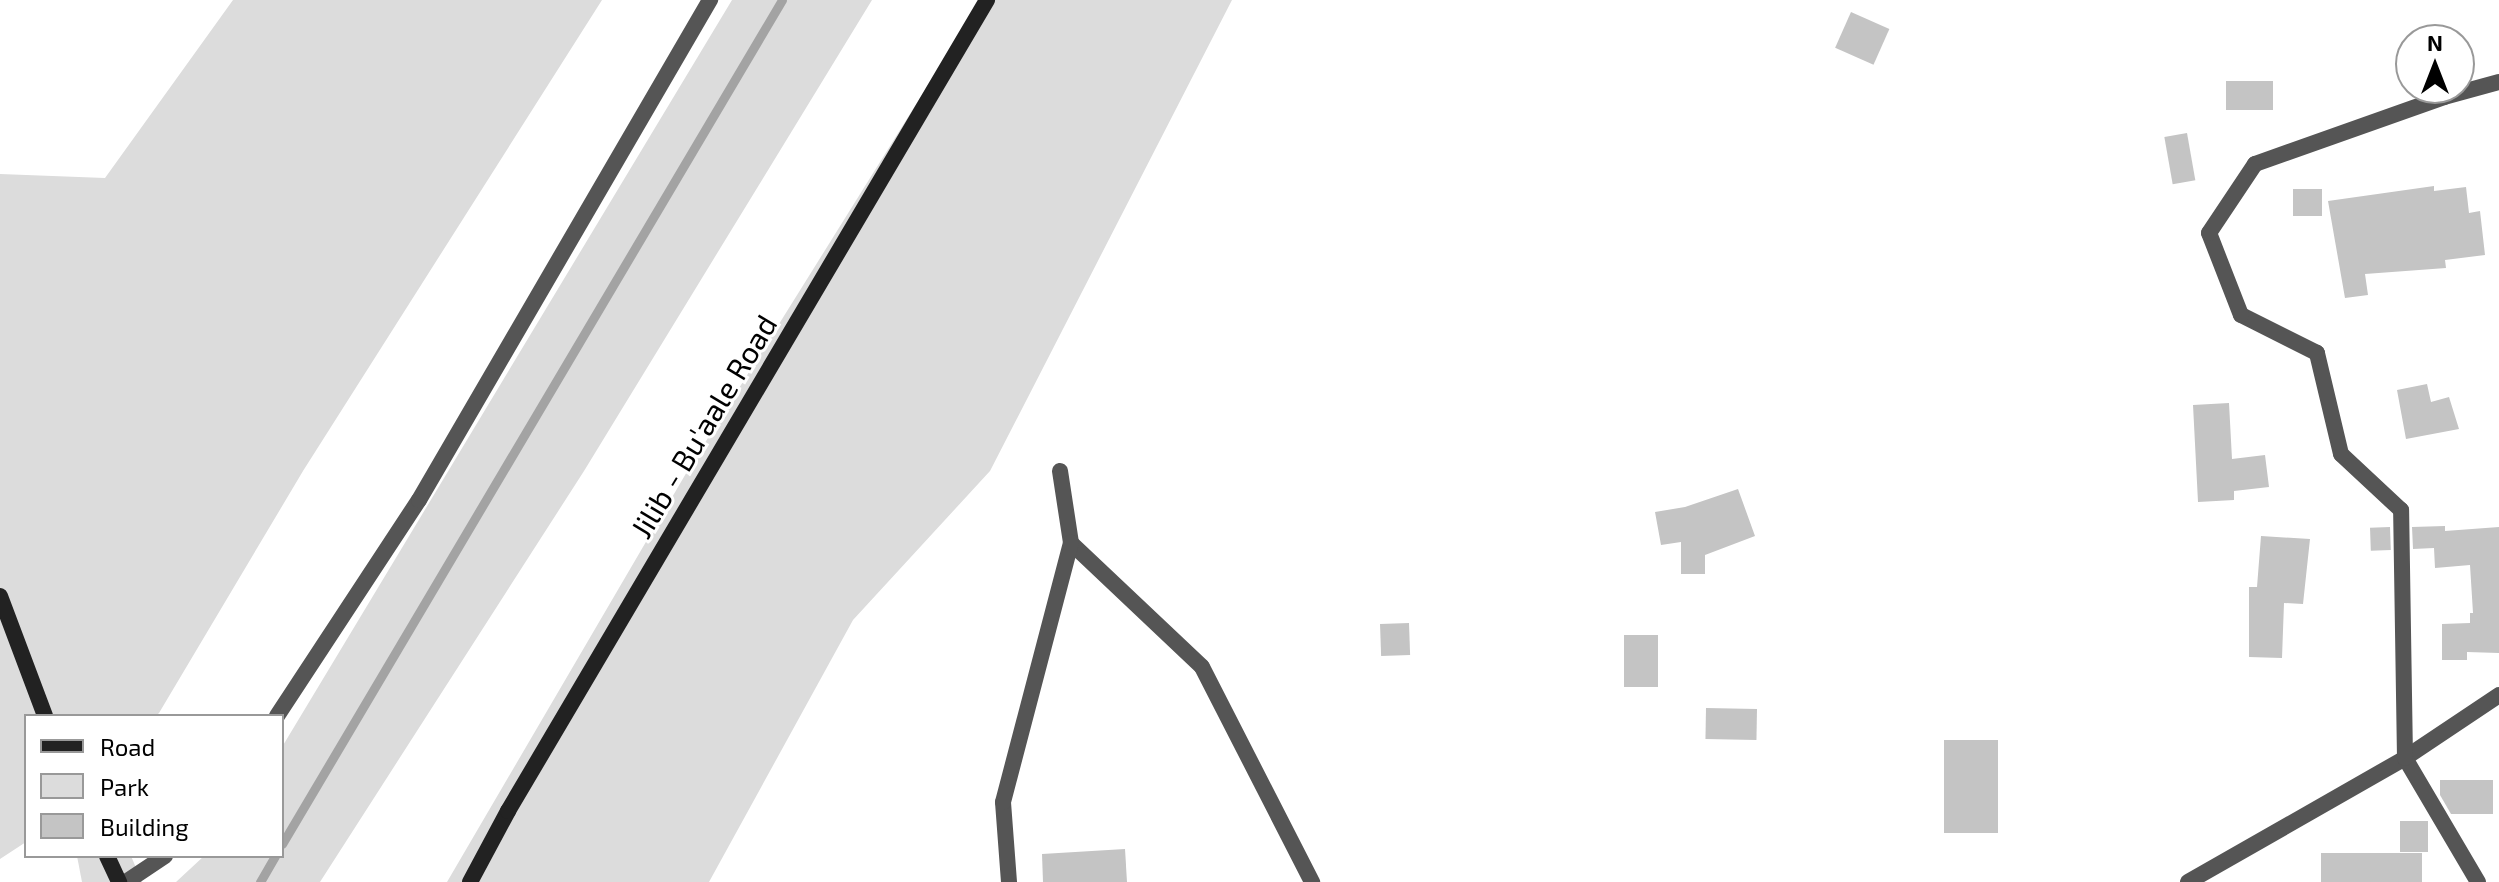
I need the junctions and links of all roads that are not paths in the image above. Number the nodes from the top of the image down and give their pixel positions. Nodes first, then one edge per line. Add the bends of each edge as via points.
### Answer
1 (710, 0) edge
2 (987, 0) edge
3 (2499, 82) edge
4 (1060, 471) dead end
5 (1071, 543) junction
6 (0, 596) edge
7 (2499, 695) edge
8 (44, 714) edge
9 (278, 714) edge
10 (2405, 758) junction
11 (108, 858) edge
12 (162, 858) edge
13 (119, 882) edge
14 (126, 882) edge
15 (470, 882) edge
16 (1009, 882) edge
17 (1312, 882) edge
18 (2188, 882) edge
19 (2478, 882) edge

1 - 9 street via 419,500
2 - 15 main road, Jilib - Bu'aale Road
3 - 10 street via 2255,164 2209,233 2241,315 2317,353 2341,454 2401,510
4 - 5 street
5 - 16 street via 1003,802
5 - 17 street via 1202,667
6 - 8 main road
7 - 10 street
10 - 18 street
10 - 19 street
11 - 13 main road
12 - 14 street

